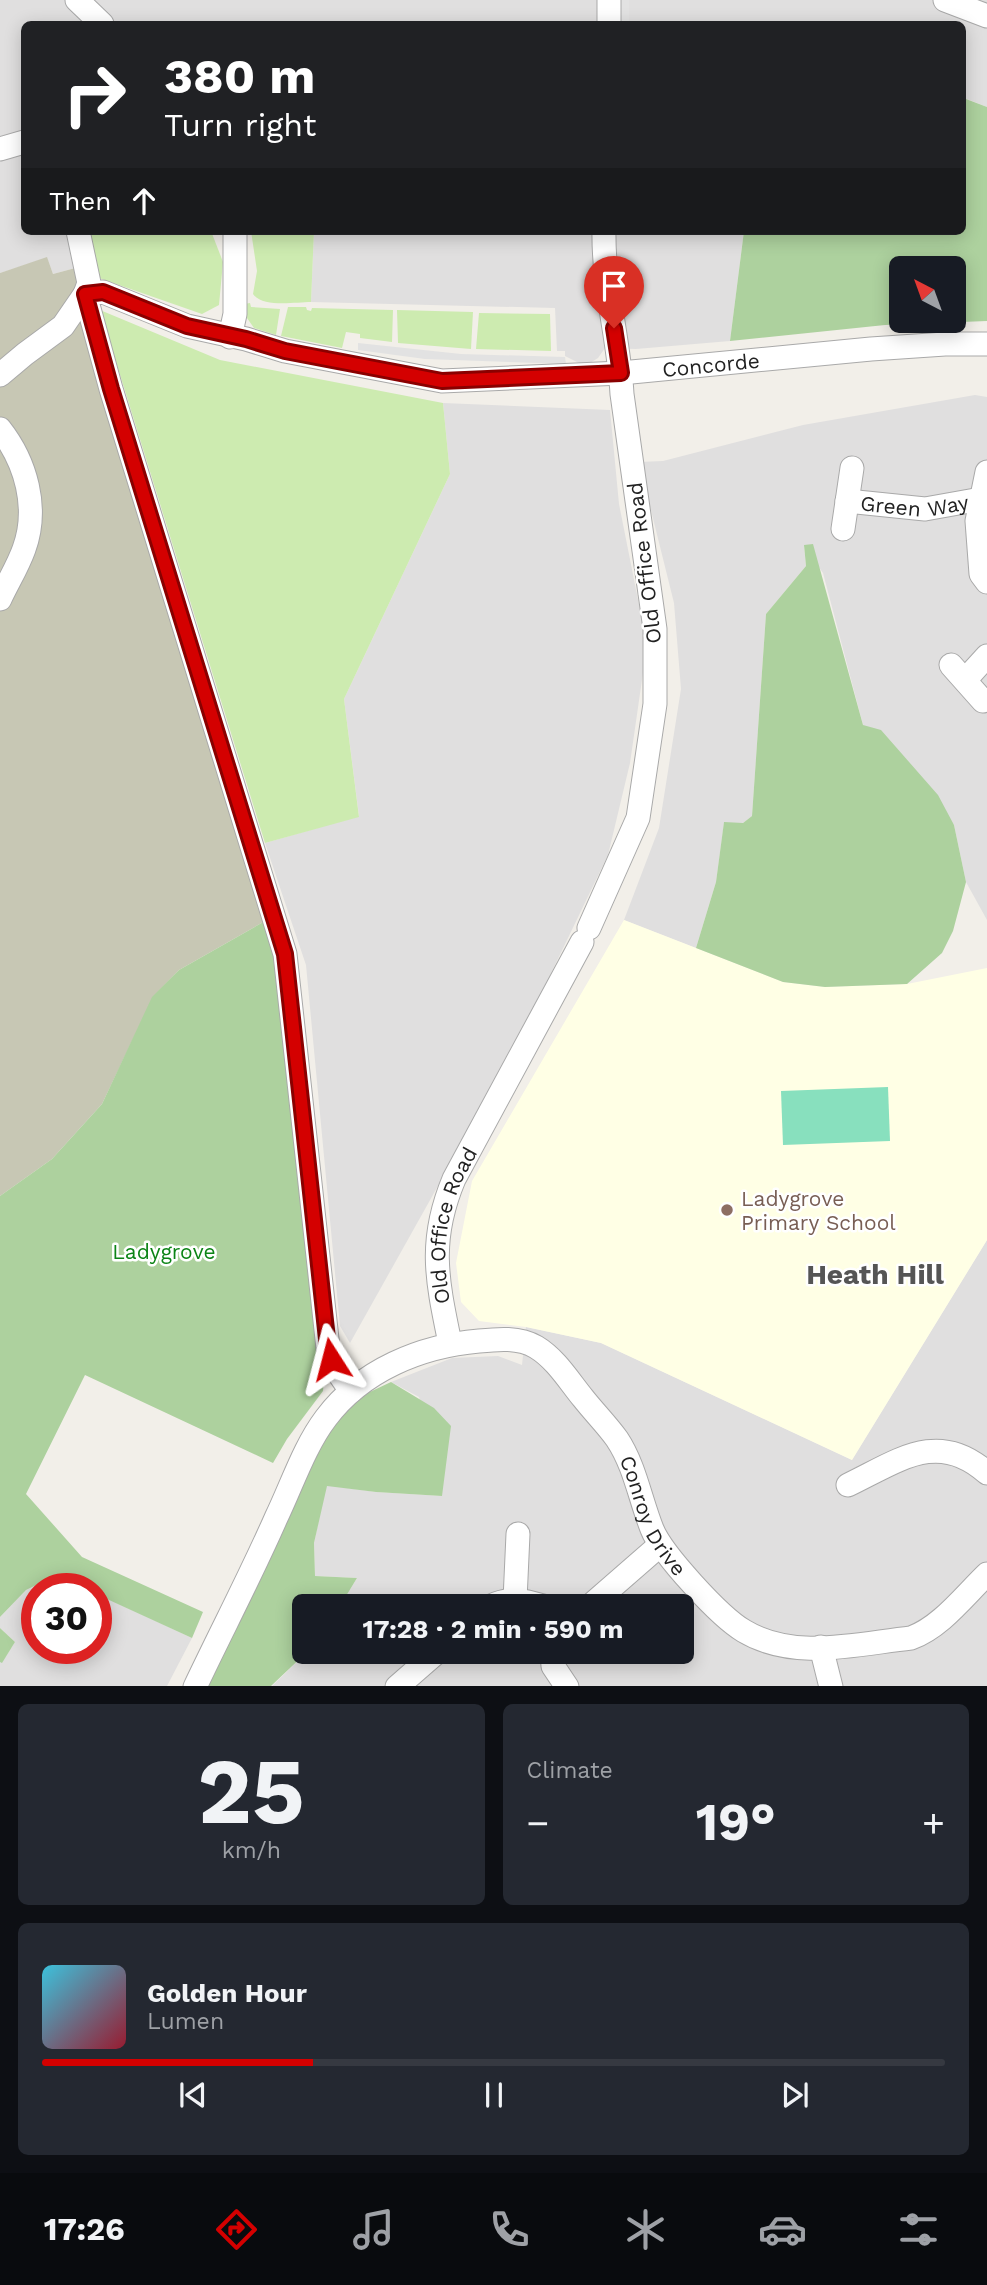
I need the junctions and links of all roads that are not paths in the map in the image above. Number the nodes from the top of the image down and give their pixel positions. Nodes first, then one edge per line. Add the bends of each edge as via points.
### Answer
1 (77, 0) edge
2 (609, 0) edge
3 (945, 0) edge
4 (987, 16) edge
5 (99, 21) edge
6 (609, 21) edge
7 (21, 143) edge
8 (0, 149) edge
9 (79, 235) edge
10 (235, 235) edge
11 (604, 235) edge
12 (85, 294) junction
13 (230, 337) junction
14 (987, 344) edge
15 (621, 373) junction
16 (0, 375) edge
17 (0, 429) edge
18 (852, 468) dead end
19 (987, 472) edge
20 (981, 499) junction
21 (847, 501) junction
22 (843, 529) dead end
23 (987, 582) edge
24 (0, 599) edge
25 (987, 656) edge
26 (983, 701) dead end
27 (450, 1343) junction
28 (351, 1391) junction
29 (987, 1473) edge
30 (848, 1485) dead end
31 (518, 1534) dead end
32 (660, 1545) junction
33 (987, 1574) edge
34 (515, 1594) edge
35 (604, 1594) edge
36 (821, 1647) junction
37 (420, 1664) edge
38 (553, 1664) edge
39 (195, 1686) edge
40 (397, 1686) edge
41 (567, 1686) edge
42 (831, 1686) edge

1 - 5 street
2 - 6 street
3 - 4 street
7 - 8 street
9 - 12 street via 89,283
10 - 13 street via 235,314
11 - 15 street, Old Office Road via 603,258
12 - 13 street, Concorde via 103,292 187,326
12 - 16 street via 64,326
12 - 28 street via 285,954 328,1348
13 - 15 street, Concorde via 442,381
14 - 15 street, Concorde via 871,349
15 - 27 street, Old Office Road via 655,629 655,704 638,818 585,935 446,1198 436,1260
17 - 24 street via 24,471 30,513 23,551
18 - 21 street
19 - 20 street
20 - 21 street, Green Way via 925,509
20 - 23 street via 977,521 981,574
21 - 22 street
25 - 26 street via 959,672
27 - 28 street via 408,1357
27 - 32 street, Conroy Drive via 519,1341 551,1359 625,1452
28 - 39 street via 313,1437
29 - 30 street via 967,1457 938,1450 902,1459
31 - 34 street
32 - 35 street
32 - 36 street, Conroy Drive via 719,1612 745,1632 790,1648
33 - 36 street, Conroy Drive via 924,1634
36 - 42 street
37 - 40 street
38 - 41 street

